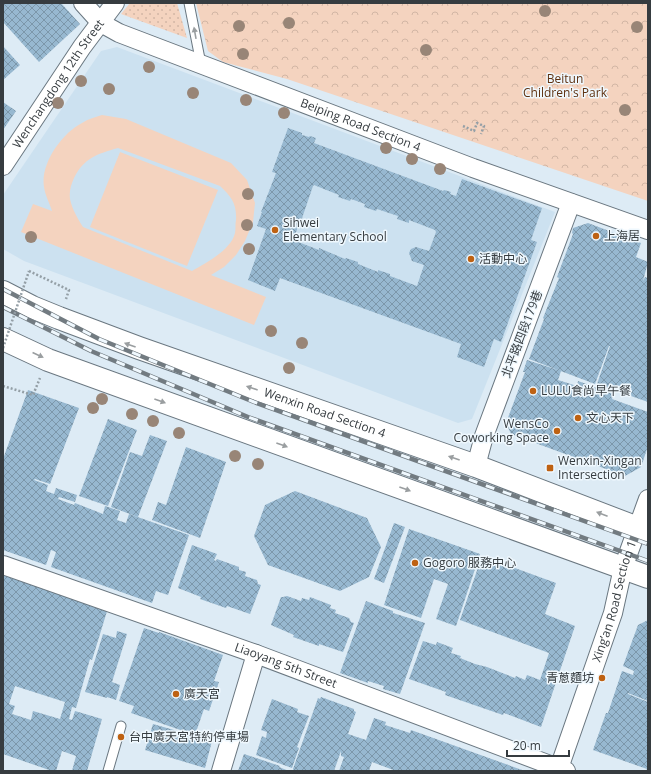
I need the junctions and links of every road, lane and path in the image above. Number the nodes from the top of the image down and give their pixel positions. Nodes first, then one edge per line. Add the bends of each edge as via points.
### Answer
1 (83, 3) edge
2 (115, 3) edge
3 (189, 3) edge
4 (101, 23) junction
5 (200, 64) junction
6 (463, 126) dead end
7 (481, 134) dead end
8 (3, 166) edge
9 (571, 203) junction
10 (648, 230) edge
11 (69, 290) dead end
12 (3, 292) edge
13 (3, 339) edge
14 (3, 348) edge
15 (3, 386) edge
16 (32, 395) dead end
17 (476, 466) junction
18 (648, 499) edge
19 (643, 530) edge
20 (3, 565) edge
21 (624, 568) junction
22 (648, 577) edge
23 (256, 654) junction
24 (120, 726) dead end
25 (561, 770) edge
26 (108, 771) edge
27 (221, 771) edge

1 - 4 street, Beiping Road Section 4
2 - 4 street, Wenchangdong 12th Street
5 -> 3 lane
4 - 5 street, Beiping Road Section 4 via 119,33
4 - 8 street, Wenchangdong 12th Street via 82,47
5 - 9 street, Beiping Road Section 4
6 - 7 path via 474,131 477,123 484,126
9 - 10 street, Beiping Road Section 4
9 - 17 street, 北平路四段179巷 via 484,436
11 - 14 path, bridge via 29,272
17 -> 12 main road, Wenxin Road Section 4 via 139,348 32,307
13 -> 21 main road via 48,360
15 - 16 path
19 -> 17 main road, Wenxin Road Section 4
18 - 19 street, Xing’an Road Section 1
19 - 21 street, Xing’an Road Section 1
20 - 23 street, Liaoyang 5th Street
21 - 22 main road
21 - 25 street, Xing’an Road Section 1 via 613,613
23 - 25 street, Liaoyang 5th Street
23 - 27 street
24 - 26 lane

